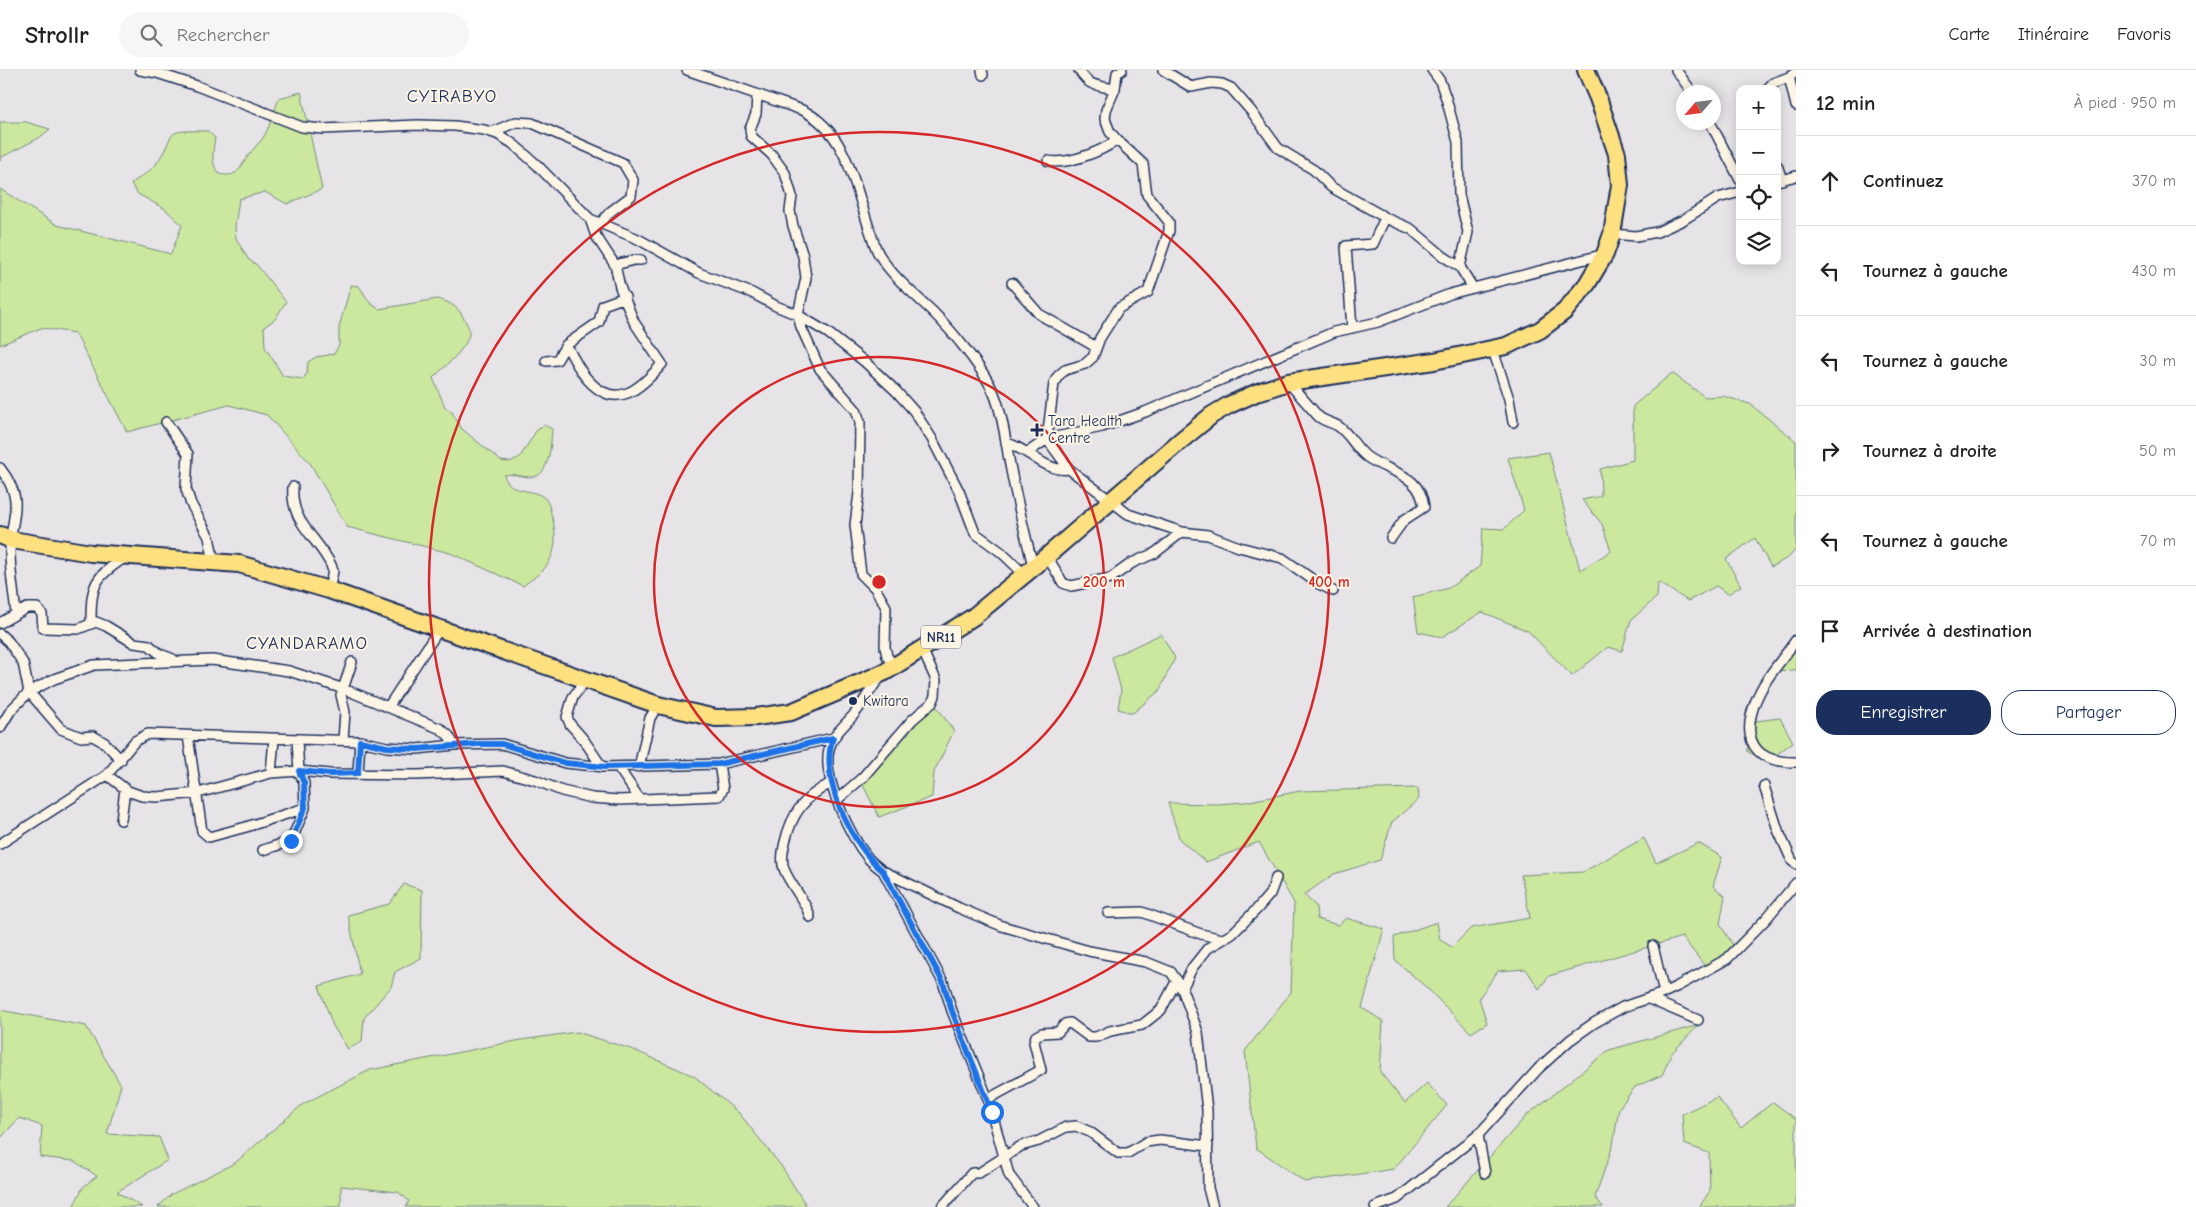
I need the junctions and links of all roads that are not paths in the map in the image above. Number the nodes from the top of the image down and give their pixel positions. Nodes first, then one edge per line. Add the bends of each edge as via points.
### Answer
1 (140, 70) edge
2 (686, 70) edge
3 (1078, 70) edge
4 (1122, 70) edge
5 (1163, 70) edge
6 (1432, 70) edge
7 (1586, 70) edge
8 (1676, 70) edge
9 (1793, 75) edge
10 (1687, 85) edge
11 (1771, 85) edge
12 (1114, 89) junction
13 (757, 95) junction
14 (1796, 106) edge
15 (1714, 130) edge
16 (492, 132) junction
17 (1117, 140) junction
18 (1048, 161) dead end
19 (1737, 175) edge
20 (1796, 176) edge
21 (1781, 180) edge
22 (1736, 193) edge
23 (1385, 218) junction
24 (590, 219) junction
25 (600, 224) junction
26 (1612, 234) junction
27 (1605, 254) junction
28 (641, 260) dead end
29 (615, 265) junction
30 (1460, 267) junction
31 (1012, 283) dead end
32 (1473, 288) junction
33 (625, 297) junction
34 (798, 315) junction
35 (1352, 328) junction
36 (566, 345) junction
37 (1096, 347) junction
38 (1493, 350) junction
39 (546, 361) dead end
40 (1288, 382) junction
41 (166, 422) dead end
42 (1513, 422) dead end
43 (1047, 439) junction
44 (1006, 442) junction
45 (1026, 454) junction
46 (0, 468) edge
47 (1069, 469) junction
48 (293, 487) dead end
49 (1111, 501) junction
50 (1182, 532) junction
51 (6, 538) edge
52 (1391, 538) dead end
53 (128, 556) junction
54 (1047, 556) junction
55 (214, 562) junction
56 (1029, 570) junction
57 (329, 590) junction
58 (1333, 591) dead end
59 (16, 614) junction
60 (91, 622) junction
61 (0, 623) edge
62 (440, 628) junction
63 (0, 634) edge
64 (1796, 640) edge
65 (922, 649) junction
66 (178, 661) junction
67 (352, 662) dead end
68 (890, 669) junction
69 (585, 681) junction
70 (344, 689) junction
71 (29, 692) junction
72 (658, 705) junction
73 (388, 707) junction
74 (0, 728) edge
75 (188, 736) junction
76 (833, 738) junction
77 (274, 739) junction
78 (297, 740) junction
79 (343, 740) junction
80 (360, 741) junction
81 (454, 745) junction
82 (121, 760) junction
83 (1796, 762) edge
84 (719, 764) junction
85 (602, 767) junction
86 (618, 767) junction
87 (639, 767) junction
88 (299, 771) junction
89 (271, 773) junction
90 (358, 773) junction
91 (107, 775) junction
92 (831, 783) junction
93 (1764, 786) dead end
94 (125, 789) junction
95 (198, 793) junction
96 (639, 798) junction
97 (838, 799) junction
98 (305, 808) junction
99 (121, 820) dead end
100 (0, 844) edge
101 (263, 850) dead end
102 (1796, 864) edge
103 (883, 871) junction
104 (1276, 878) dead end
105 (1796, 883) edge
106 (1108, 913) dead end
107 (810, 917) dead end
108 (1222, 939) junction
109 (1652, 946) dead end
110 (1177, 980) junction
111 (1182, 989) junction
112 (1664, 993) junction
113 (1648, 999) junction
114 (1698, 1020) dead end
115 (988, 1099) junction
116 (1478, 1135) junction
117 (1208, 1146) junction
118 (1004, 1156) junction
119 (1485, 1173) dead end
120 (942, 1207) edge
121 (1033, 1207) edge
122 (1213, 1207) edge
123 (1375, 1207) edge

1 - 16 street via 197,86 302,126 426,125
2 - 13 street
3 - 12 street via 1092,85
4 - 12 street via 1116,73
5 - 23 street via 1191,88 1210,83 1230,88 1251,110 1278,148 1314,170 1331,188
6 - 30 street via 1440,81 1458,142 1459,195 1468,232
7 - 26 highway, NR11 via 1617,154 1620,186
8 - 10 street
9 - 11 street
9 - 14 street
12 - 17 street via 1105,119
13 - 34 street via 751,136 772,155 785,173 792,196 790,211 805,266 805,286
13 - 44 street via 809,113 838,140 879,256 934,313 986,378 995,396
15 - 19 street
16 - 24 street via 512,143
16 - 25 street via 516,122 532,123 623,163 633,180 631,196
17 - 18 street via 1110,146 1067,162
17 - 37 street via 1141,161 1147,195 1170,226 1148,292 1119,308
20 - 21 street
22 - 26 street via 1718,198 1657,232 1636,236
23 - 30 street via 1411,229
23 - 35 street via 1373,244 1346,246
24 - 25 street
24 - 29 street via 596,236
25 - 34 street via 638,239 699,273
26 - 27 highway, NR11
27 - 32 street
27 - 38 highway, NR11 via 1565,311 1540,330
28 - 29 street
29 - 33 street
30 - 32 street
31 - 37 street via 1039,314
32 - 35 street
33 - 36 street via 603,305 599,322
33 - 36 street via 634,322 662,364 638,387 624,395 614,396 599,390 588,380
34 - 56 street via 858,356 896,391 932,439 959,491 975,533
34 - 68 street via 820,369 856,410 860,422 855,525 861,574 875,588 886,607 885,647
35 - 43 street via 1306,342 1136,415 1102,427
36 - 39 street via 557,360
37 - 43 street via 1085,364 1065,370 1054,383
38 - 40 highway, NR11
38 - 42 street
40 - 49 highway, NR11 via 1258,392 1212,415
40 - 52 street via 1323,421 1338,426 1354,446 1417,485 1424,507 1404,520
41 - 55 street via 188,454 186,489 209,537
43 - 45 street
43 - 47 street
44 - 45 street
44 - 56 street
45 - 47 street via 1056,470
46 - 51 street via 15,494 16,516
47 - 49 street
48 - 57 street via 296,514 331,565
49 - 50 street via 1128,514
49 - 54 highway, NR11
50 - 54 street via 1111,578 1071,586 1064,582
50 - 58 street via 1208,535 1282,558
51 - 53 highway, NR11
51 - 59 street
53 - 55 highway, NR11
53 - 60 street via 104,571 97,582 91,598
54 - 56 highway, NR11
55 - 57 highway, NR11 via 256,568
56 - 65 highway, NR11 via 973,617
57 - 62 highway, NR11
59 - 60 street via 27,608 37,608 42,614 43,628 78,629
59 - 61 street
60 - 66 street via 106,626 134,643 149,645 160,654
62 - 69 highway, NR11
62 - 73 street
63 - 71 street via 23,663
64 - 83 street via 1767,679 1754,705 1749,736 1752,746 1766,757
65 - 68 highway, NR11
65 - 97 street via 936,680 936,696 863,777
66 - 70 street via 212,660 289,671
66 - 71 street via 94,665
67 - 70 street
68 - 72 highway, NR11 via 791,712 716,718
68 - 76 street
69 - 72 highway, NR11
69 - 85 street via 573,697 567,717
70 - 73 street
70 - 79 street via 341,695
71 - 74 street via 10,710
71 - 82 street via 61,730 80,737 93,736
72 - 87 street via 650,718
73 - 81 street via 441,729
75 - 77 street
75 - 82 street via 144,735 135,741
75 - 95 street
76 - 84 street
76 - 92 street via 828,756
77 - 78 street
77 - 89 street
78 - 79 street
78 - 88 street
79 - 80 street
80 - 81 street via 417,749
80 - 90 street
81 - 85 street via 502,744 565,763
82 - 91 street
84 - 87 street
84 - 96 street via 723,789 719,796
85 - 86 street
86 - 87 street
86 - 96 street
88 - 89 street
88 - 90 street
88 - 98 street via 304,783
89 - 95 street
90 - 96 street via 503,771 592,798
91 - 94 street
91 - 100 street
92 - 97 street
92 - 107 street via 810,796 796,812 783,852 783,866
93 - 102 street via 1778,830
94 - 95 street via 150,797
94 - 99 street
95 - 98 street via 202,831 209,836
97 - 103 street via 861,847
98 - 101 street via 291,841
103 - 110 street via 1002,926 1090,951 1146,962 1171,972
103 - 115 street via 943,982
104 - 108 street via 1266,899 1232,934
105 - 112 street via 1727,959
106 - 108 street via 1142,912
108 - 111 street via 1208,948 1192,968
109 - 112 street
110 - 111 street
110 - 115 street via 1160,1010 1142,1025 1089,1037 1070,1023 1064,1024 1058,1032 1036,1036 1034,1042 1041,1070
111 - 117 street via 1198,1032
112 - 113 street
113 - 114 street
113 - 116 street via 1615,1011 1570,1040 1539,1068
115 - 118 street
116 - 119 street
116 - 123 street via 1397,1199
117 - 118 street via 1160,1140 1146,1142 1128,1154 1118,1154 1090,1132 1076,1126 1066,1127
117 - 122 street via 1208,1188
118 - 120 street via 979,1173 972,1173
118 - 121 street via 1009,1175

